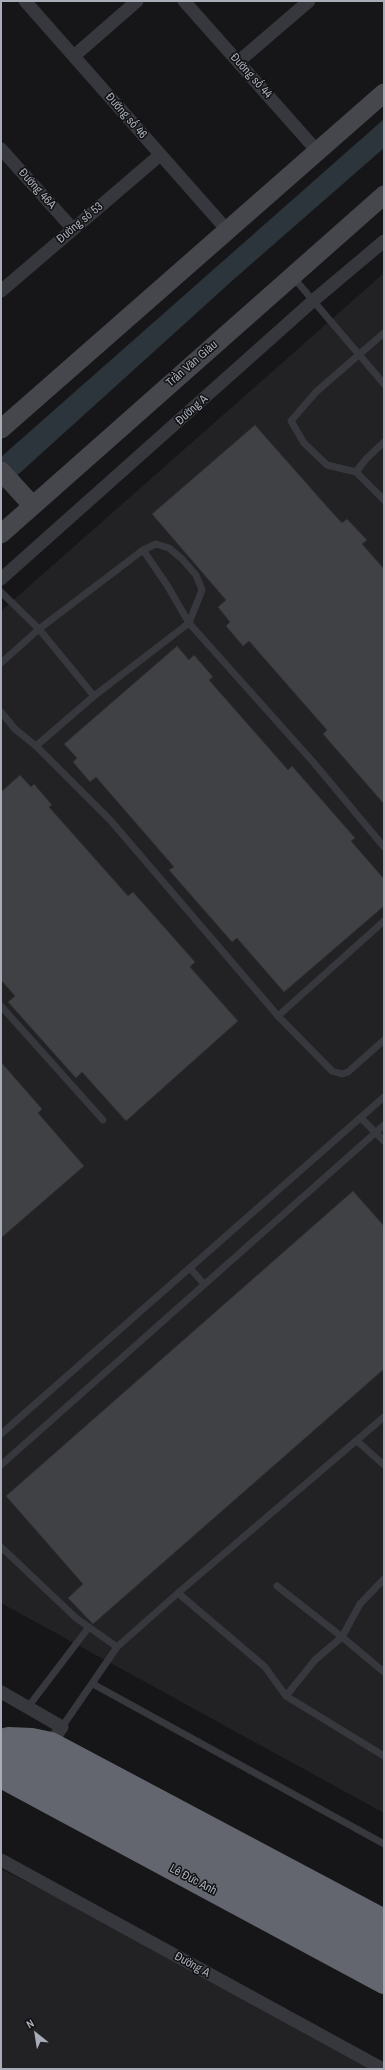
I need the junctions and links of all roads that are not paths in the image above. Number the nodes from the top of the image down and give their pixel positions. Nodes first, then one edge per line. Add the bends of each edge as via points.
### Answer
1 (25, 1) edge
2 (137, 1) edge
3 (184, 1) edge
4 (309, 1) edge
5 (74, 56) junction
6 (238, 62) junction
7 (384, 93) edge
8 (1, 149) edge
9 (318, 152) junction
10 (160, 155) junction
11 (384, 195) edge
12 (73, 229) junction
13 (227, 230) junction
14 (384, 241) edge
15 (292, 276) junction
16 (1, 291) edge
17 (314, 300) junction
18 (384, 333) edge
19 (360, 355) junction
20 (384, 384) edge
21 (1, 429) edge
22 (384, 442) edge
23 (1, 471) edge
24 (356, 472) junction
25 (384, 500) edge
26 (32, 505) junction
27 (1, 534) edge
28 (144, 550) junction
29 (1, 579) edge
30 (1, 592) edge
31 (189, 623) junction
32 (39, 629) junction
33 (1, 663) edge
34 (94, 696) junction
35 (1, 712) edge
36 (36, 746) junction
37 (384, 847) edge
38 (384, 921) edge
39 (1, 1006) edge
40 (278, 1016) junction
41 (384, 1040) edge
42 (384, 1097) edge
43 (361, 1118) junction
44 (103, 1120) dead end
45 (384, 1125) edge
46 (376, 1132) junction
47 (384, 1141) edge
48 (190, 1268) junction
49 (204, 1284) junction
50 (384, 1418) edge
51 (1, 1434) edge
52 (357, 1441) junction
53 (384, 1465) edge
54 (1, 1466) edge
55 (1, 1547) edge
56 (384, 1579) edge
57 (277, 1586) dead end
58 (178, 1593) junction
59 (89, 1627) junction
60 (342, 1637) junction
61 (117, 1647) junction
62 (384, 1672) edge
63 (92, 1684) junction
64 (1, 1692) edge
65 (286, 1696) junction
66 (28, 1707) junction
67 (56, 1735) junction
68 (1, 1739) edge
69 (384, 1756) edge
70 (1, 1761) edge
71 (67, 1772) junction
72 (1, 1778) edge
73 (384, 1844) edge
74 (1, 1860) edge
75 (384, 1920) edge
76 (384, 1941) edge
77 (384, 1963) edge
78 (384, 1983) edge
79 (383, 2069) edge

1 - 5 street, Đường số 46
2 - 5 street
3 - 6 street, Đường số 44
4 - 6 street
5 - 10 street, Đường số 46
6 - 9 street, Đường số 44
7 - 9 main road
8 - 12 street, Đường 46A
9 - 13 main road
10 - 12 street, Đường số 53
10 - 13 street, Đường số 46
11 - 15 main road, Trần Văn Giàu
12 - 16 street, Đường số 53
13 - 21 main road
14 - 17 street, Đường A
15 - 17 lane
15 - 26 main road, Trần Văn Giàu
17 - 19 lane
17 - 29 street, Đường A
18 - 19 lane
19 - 20 lane
19 - 24 lane via 316,392 291,421 304,443 327,465
22 - 24 lane
23 - 26 main road
24 - 25 lane
26 - 27 main road, Trần Văn Giàu
28 - 31 lane
28 - 31 lane via 156,544 169,548 196,575 202,590
28 - 32 lane
30 - 32 lane
31 - 34 lane
31 - 37 lane via 314,763
32 - 33 lane
32 - 34 lane
34 - 36 lane
35 - 36 lane via 15,729
36 - 40 lane via 111,821
38 - 40 lane
39 - 44 lane
40 - 41 lane via 318,1059 332,1071 342,1074 348,1072
42 - 43 lane
43 - 46 lane
43 - 48 lane
45 - 46 lane
46 - 47 lane
46 - 49 lane
48 - 49 lane
48 - 51 lane
49 - 54 lane
50 - 52 lane
52 - 53 lane
52 - 58 lane
55 - 59 lane via 76,1618
56 - 60 lane via 360,1604
57 - 60 lane
58 - 61 lane
58 - 65 lane via 265,1667
59 - 61 lane
59 - 66 lane
60 - 62 lane
60 - 65 lane via 315,1660
61 - 63 lane
63 - 67 lane
63 - 73 lane
64 - 66 street
65 - 69 lane
66 - 67 street
67 - 68 highway
67 - 71 highway
67 - 75 highway
68 - 71 highway
70 - 77 highway, Lê Đức Anh via 70,1795
71 - 76 highway
72 - 78 highway, Lê Đức Anh
74 - 79 street, Đường A

